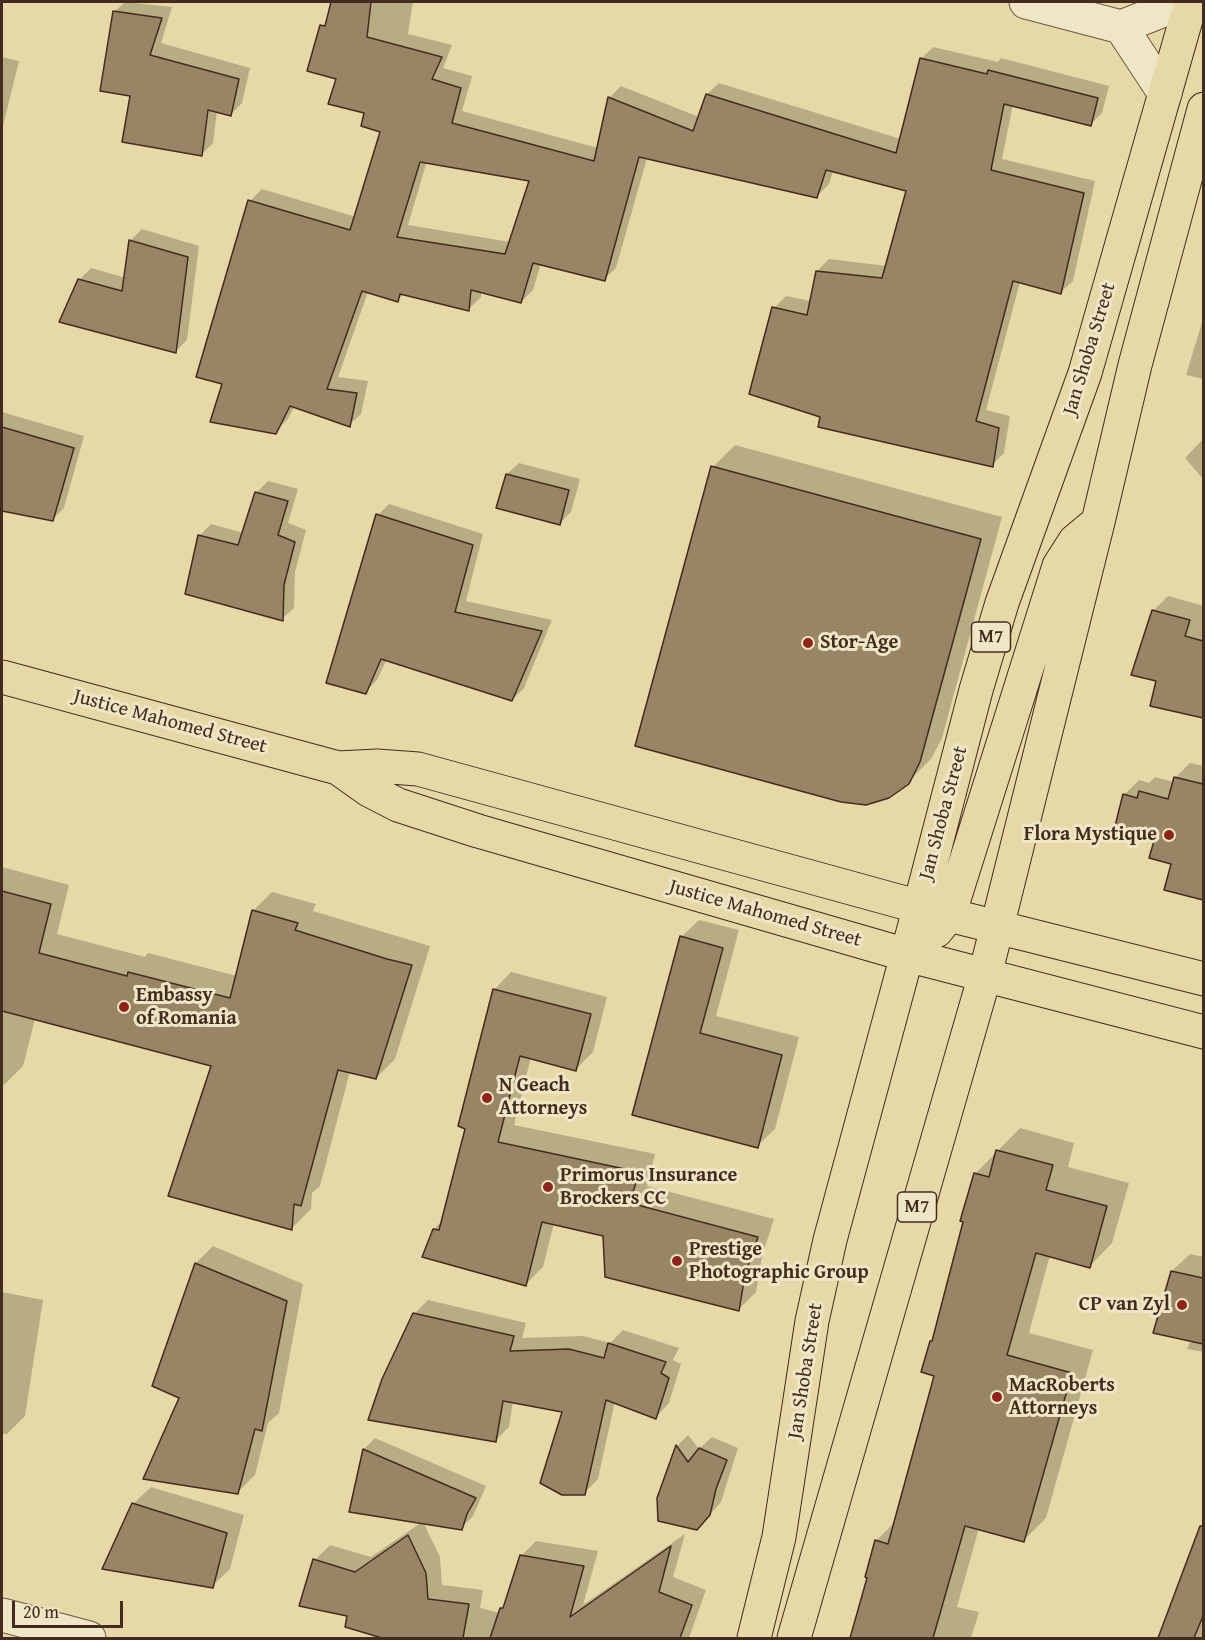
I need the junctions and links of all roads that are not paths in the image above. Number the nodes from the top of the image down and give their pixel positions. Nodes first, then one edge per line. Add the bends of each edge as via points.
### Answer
1 (1026, 2) edge
2 (1184, 2) edge
3 (1191, 2) edge
4 (1121, 27) junction
5 (1165, 94) junction
6 (1203, 109) edge
7 (1098, 522) junction
8 (2, 677) edge
9 (338, 768) junction
10 (934, 911) junction
11 (998, 927) junction
12 (907, 955) junction
13 (985, 975) junction
14 (1203, 979) edge
15 (1203, 1032) edge
16 (2, 1615) edge
17 (89, 1638) edge
18 (754, 1638) edge
19 (794, 1638) edge

1 - 4 street
2 - 4 street
3 - 5 main road, Jan Shoba Street / M7
4 - 5 street
5 - 10 main road, Jan Shoba Street / M7 via 1085,373 1002,603 976,690
6 - 7 main road, M7
7 - 10 main road via 1075,541 1059,566
7 - 11 main road, M7
8 - 9 main road, Justice Mahomed Street
9 - 10 main road, Justice Mahomed Street via 418,769
9 - 12 main road, Justice Mahomed Street via 398,805
10 - 11 main road, Justice Mahomed Street
10 - 12 main road, Jan Shoba Street / M7
11 - 13 main road, M7
11 - 14 main road, Justice Mahomed Street
12 - 13 main road, Justice Mahomed Street
12 - 18 main road, Jan Shoba Street / M7 via 830,1240 812,1321 779,1537
13 - 15 main road, Justice Mahomed Street
13 - 19 main road, M7
16 - 17 street

